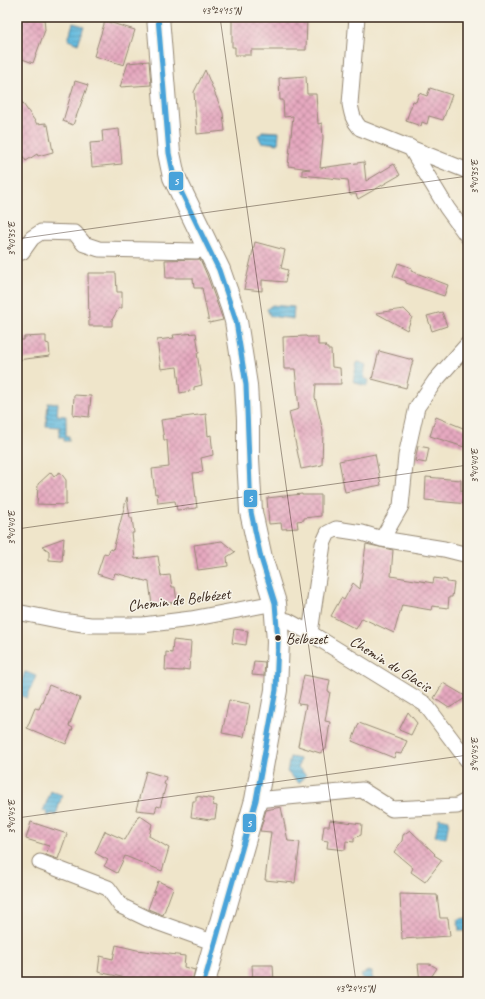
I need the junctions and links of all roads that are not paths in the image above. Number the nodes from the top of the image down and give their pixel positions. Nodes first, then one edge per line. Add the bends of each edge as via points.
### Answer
1 (158, 17) edge
2 (357, 17) edge
3 (410, 147) junction
4 (468, 171) edge
5 (468, 237) edge
6 (208, 247) junction
7 (22, 252) dead end
8 (468, 344) edge
9 (382, 539) junction
10 (468, 555) edge
11 (276, 610) junction
12 (17, 612) edge
13 (310, 633) junction
14 (468, 761) edge
15 (256, 800) junction
16 (468, 800) edge
17 (40, 862) dead end
18 (215, 942) junction
19 (204, 982) edge

1 - 6 street via 170,159 174,177
2 - 3 street via 350,104 352,118 360,128
3 - 4 street
3 - 5 street
6 - 7 street via 197,251 99,249 84,244 75,233 41,232 32,238
6 - 11 street via 228,295 238,336 248,419 251,512
8 - 9 street via 435,380 417,407 406,456 401,506
9 - 10 street
9 - 13 street via 336,528 328,533 323,544
11 - 12 street, Chemin de Belbézet via 143,625 90,625
11 - 13 street, Chemin du Glacis via 288,621
11 - 15 street via 276,690
13 - 14 street, Chemin du Glacis via 425,704
15 - 16 street via 362,790 392,809 457,806
15 - 18 street
17 - 18 street via 108,888 121,906 148,919
18 - 19 street

